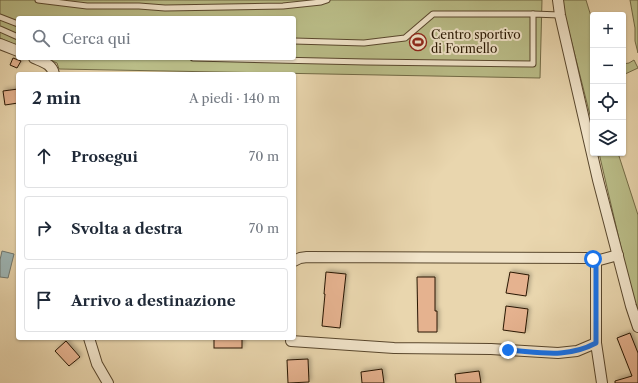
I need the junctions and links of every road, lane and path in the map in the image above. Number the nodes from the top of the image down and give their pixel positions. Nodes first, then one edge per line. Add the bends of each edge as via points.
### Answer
1 (38, 0) edge
2 (327, 0) edge
3 (558, 0) edge
4 (533, 14) junction
5 (560, 15) junction
6 (0, 17) edge
7 (16, 23) edge
8 (0, 29) edge
9 (16, 36) edge
10 (296, 41) edge
11 (0, 44) edge
12 (16, 50) edge
13 (39, 60) edge
14 (280, 60) edge
15 (54, 72) edge
16 (618, 255) junction
17 (296, 260) edge
18 (596, 261) junction
19 (638, 326) edge
20 (90, 340) edge
21 (291, 341) dead end
22 (596, 343) junction
23 (108, 383) edge
24 (602, 383) edge

1 - 2 lane via 87,6 165,8 283,6
3 - 5 street
4 - 5 lane
4 - 10 lane via 433,14 405,38 364,43
4 - 14 lane via 533,64
5 - 16 street
6 - 7 lane
8 - 9 lane
11 - 12 street
13 - 15 street via 50,65
16 - 18 street
16 - 19 street via 630,306
17 - 18 street via 307,257 353,256 591,258
18 - 22 street
20 - 23 street via 97,364
21 - 22 street via 394,348 558,353 577,351
22 - 24 street

